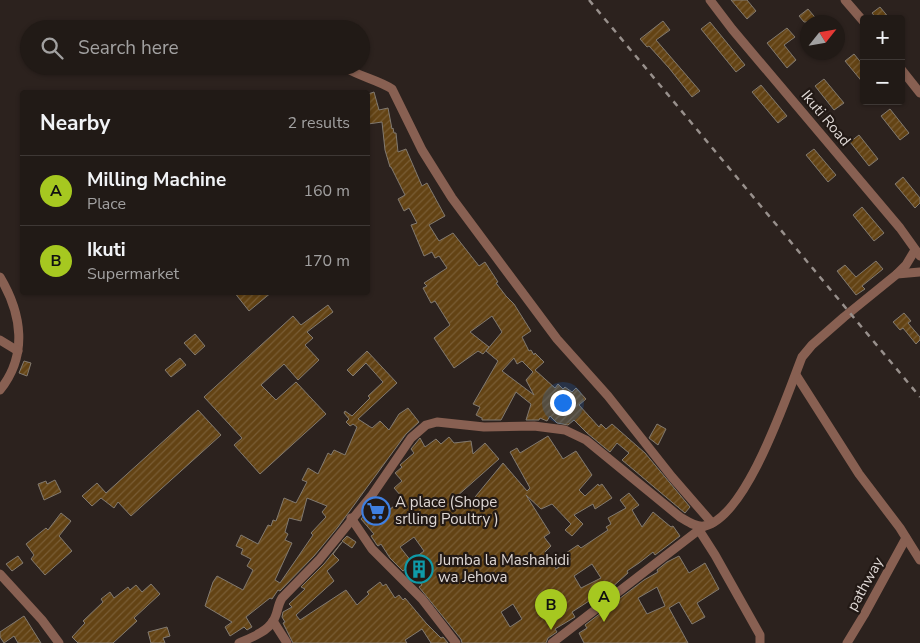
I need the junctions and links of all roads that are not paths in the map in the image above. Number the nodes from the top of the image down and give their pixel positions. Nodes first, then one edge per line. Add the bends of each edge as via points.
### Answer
1 (710, 0) edge
2 (845, 0) edge
3 (860, 17) edge
4 (905, 74) edge
5 (357, 75) edge
6 (920, 92) edge
7 (918, 253) edge
8 (920, 272) edge
9 (897, 274) junction
10 (0, 278) edge
11 (0, 340) edge
12 (18, 351) junction
13 (796, 374) junction
14 (0, 390) edge
15 (351, 518) junction
16 (705, 526) junction
17 (906, 538) junction
18 (920, 560) edge
19 (0, 574) edge
20 (273, 621) junction
21 (760, 642) edge
22 (60, 643) edge
23 (239, 643) edge
24 (287, 643) edge
25 (456, 643) edge
26 (552, 643) edge
27 (847, 643) edge

1 - 7 street, Ikuti Road
2 - 3 street
4 - 6 street
5 - 16 street via 392,89 422,150 452,198 557,340 608,396 672,477
7 - 9 street
8 - 9 street
9 - 13 street via 812,344 802,357
10 - 12 street via 18,324
11 - 12 street
12 - 14 street via 15,367
13 - 16 street via 746,486 731,506
13 - 17 street via 859,474
15 - 16 street via 372,495 410,438 426,425 437,422 565,430 586,440 680,517 692,524
15 - 20 street via 319,560 282,598
15 - 25 street via 372,549 422,599
16 - 21 street via 760,635
16 - 26 street
17 - 18 street
17 - 27 street, pathway
19 - 22 street
20 - 23 street via 258,634
20 - 24 street

